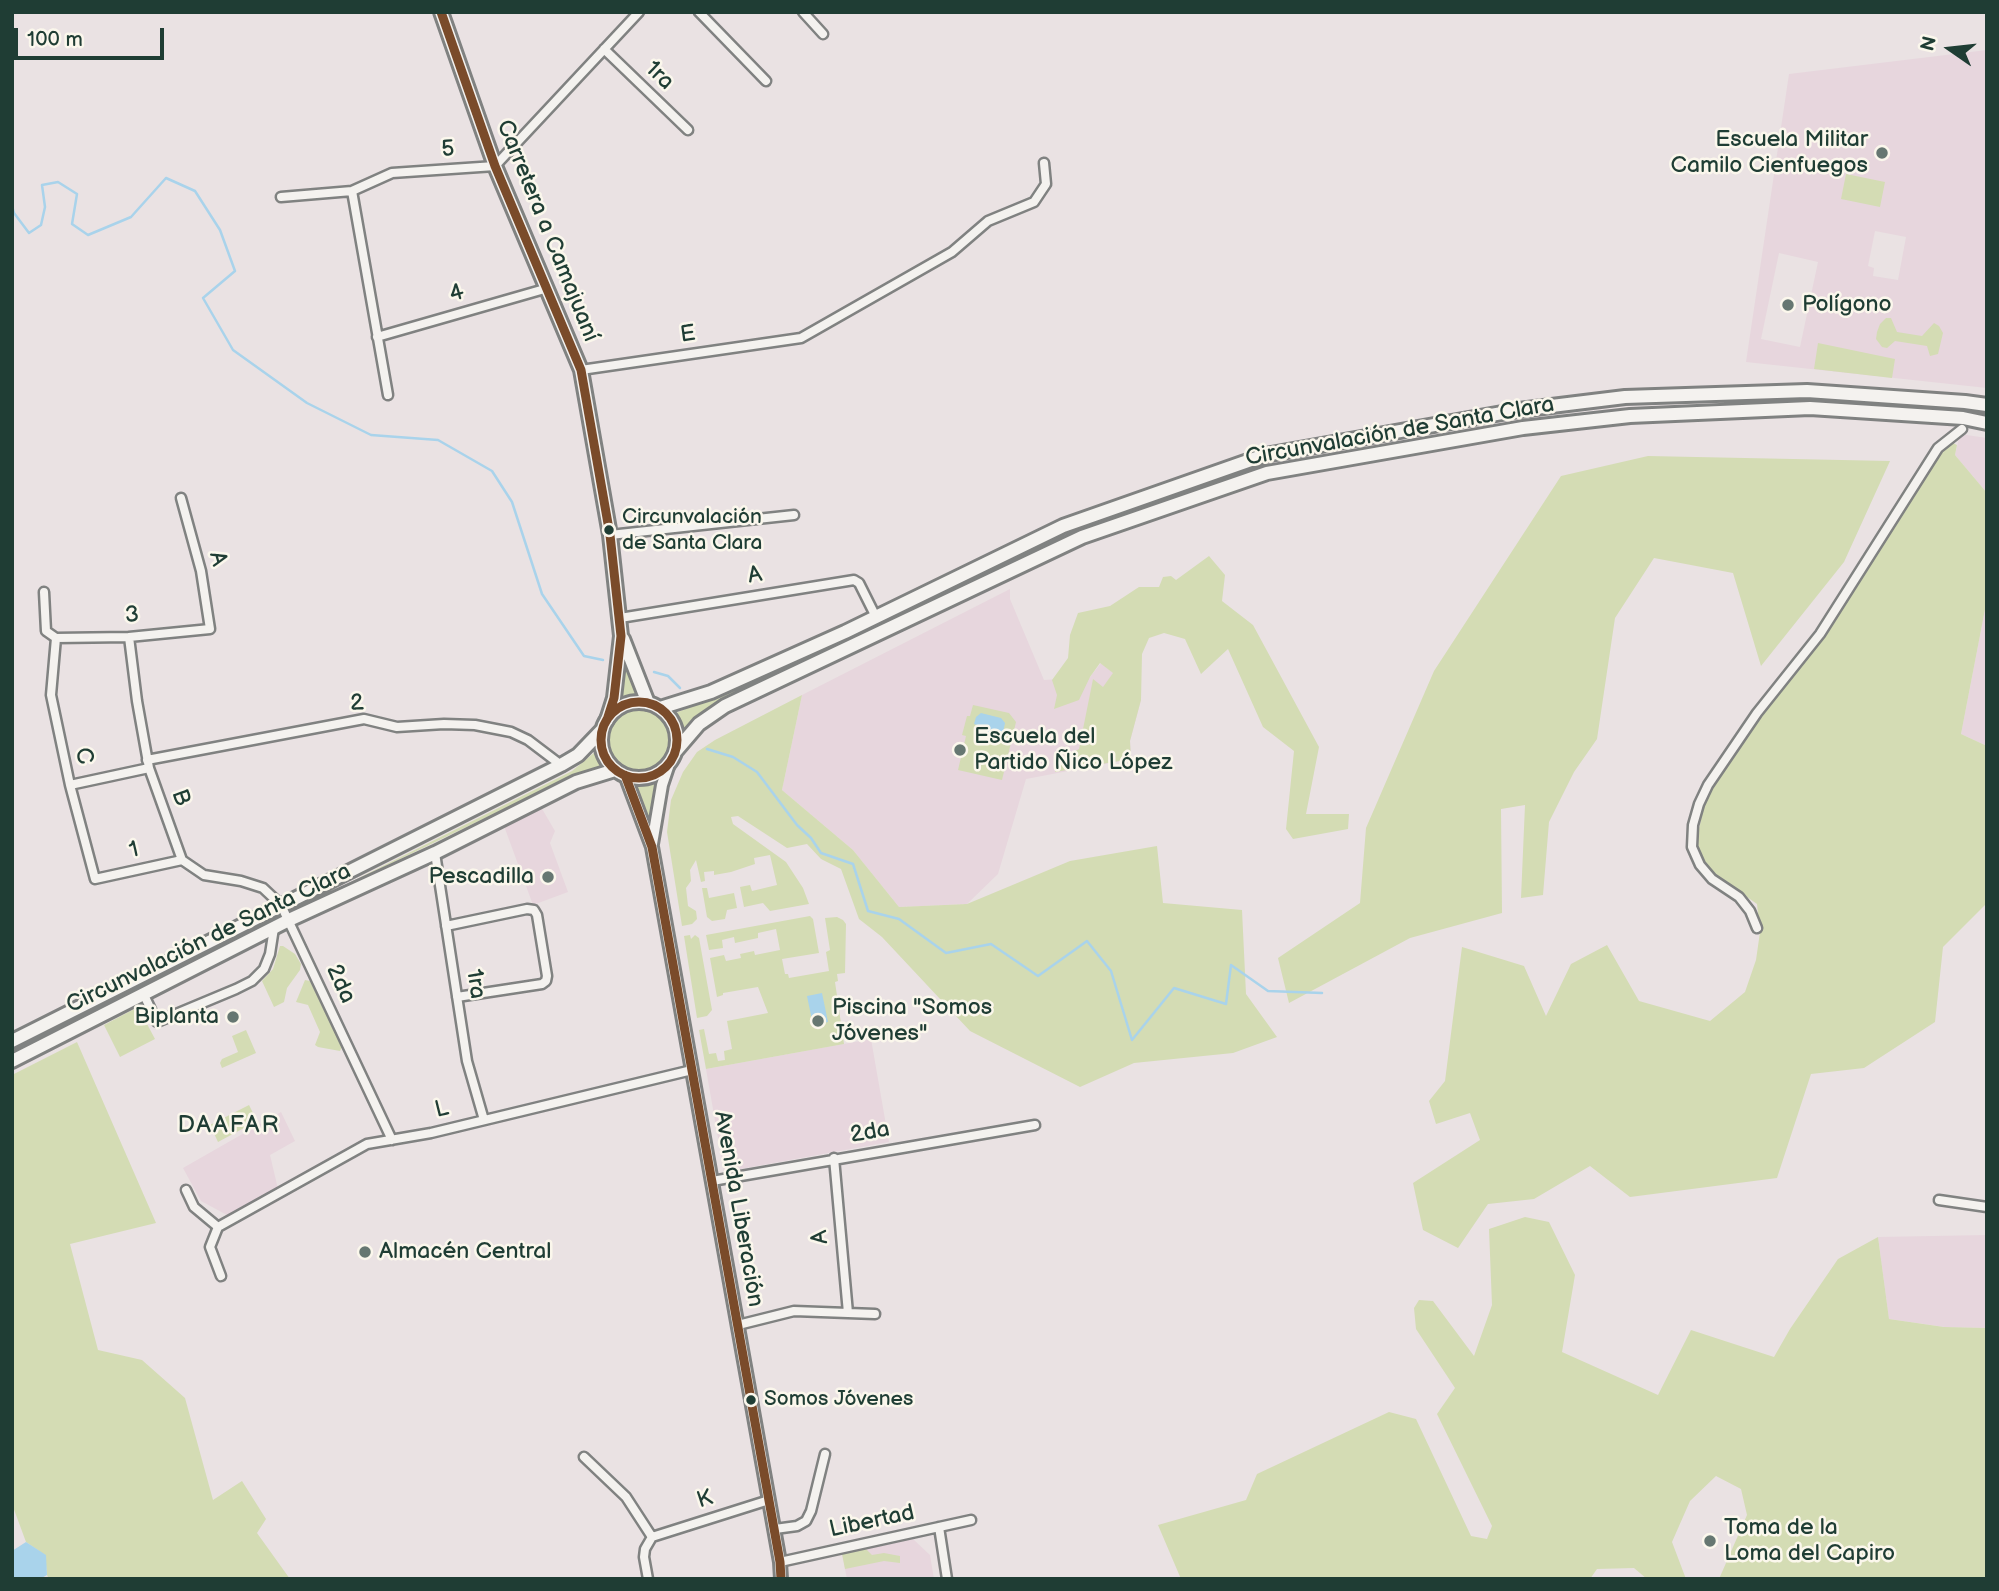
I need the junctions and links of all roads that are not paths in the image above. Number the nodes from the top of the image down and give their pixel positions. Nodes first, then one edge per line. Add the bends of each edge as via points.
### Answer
1 (441, 12) edge
2 (639, 12) edge
3 (699, 12) edge
4 (803, 12) edge
5 (823, 34) dead end
6 (604, 50) junction
7 (766, 81) dead end
8 (688, 130) dead end
9 (1044, 163) dead end
10 (495, 166) junction
11 (352, 191) junction
12 (281, 198) dead end
13 (548, 288) junction
14 (377, 337) junction
15 (581, 370) junction
16 (388, 395) dead end
17 (1965, 402) junction
18 (1987, 405) edge
19 (1987, 423) edge
20 (1963, 424) junction
21 (181, 498) dead end
22 (794, 515) dead end
23 (610, 535) junction
24 (44, 592) dead end
25 (876, 617) junction
26 (620, 618) junction
27 (210, 629) joint
28 (129, 636) junction
29 (621, 636) junction
30 (55, 638) junction
31 (654, 706) junction
32 (605, 725) junction
33 (673, 757) junction
34 (148, 764) junction
35 (561, 765) junction
36 (620, 773) junction
37 (69, 785) junction
38 (652, 847) junction
39 (435, 853) junction
40 (182, 860) junction
41 (95, 879) joint
42 (281, 905) junction
43 (289, 920) junction
44 (446, 926) junction
45 (274, 928) junction
46 (1757, 928) dead end
47 (144, 995) junction
48 (457, 997) junction
49 (12, 1041) edge
50 (12, 1061) edge
51 (692, 1070) junction
52 (484, 1120) junction
53 (1035, 1125) dead end
54 (392, 1140) junction
55 (834, 1158) junction
56 (712, 1181) junction
57 (186, 1190) dead end
58 (1939, 1200) dead end
59 (1987, 1207) edge
60 (218, 1227) junction
61 (221, 1276) dead end
62 (848, 1313) junction
63 (875, 1314) dead end
64 (738, 1325) junction
65 (825, 1454) dead end
66 (584, 1457) dead end
67 (769, 1500) junction
68 (971, 1520) dead end
69 (939, 1527) junction
70 (775, 1529) junction
71 (652, 1537) junction
72 (780, 1562) junction
73 (648, 1579) edge
74 (781, 1579) edge
75 (947, 1579) edge

1 - 10 main road, Carretera a Camajuaní
2 - 6 street
3 - 7 street
4 - 5 street
6 - 8 street, 1ra
6 - 10 street
9 - 15 street, E via 1046,184 1034,202 988,221 952,252 801,338
10 - 11 street, 5 via 392,173
10 - 13 main road, Carretera a Camajuaní
11 - 12 street, 5
11 - 14 street
13 - 14 street, 4
13 - 15 main road, Carretera a Camajuaní
14 - 16 street
15 - 23 main road, Carretera a Camajuaní
17 - 18 main road, Circunvalación de Santa Clara
17 - 20 main road
17 - 25 main road, Circunvalación de Santa Clara via 1807,391 1625,397 1519,410 1265,455 1063,526
19 - 20 main road, Circunvalación de Santa Clara
20 - 33 main road, Circunvalación de Santa Clara via 1810,408 1630,416 1523,428 1267,473 1082,537 725,706 699,724
20 - 46 street via 1938,448 1821,634 1757,713 1699,804 1692,847 1700,865 1739,897
21 - 27 street, A via 201,571
22 - 23 street
23 - 26 main road, Carretera a Camajuaní
24 - 30 street via 46,631
25 - 26 street, A via 859,583 849,580
25 - 31 main road, Circunvalación de Santa Clara via 711,692
26 - 29 main road, Carretera a Camajuaní
27 - 28 street, 3
28 - 30 street, 3
28 - 34 street, B
29 - 31 main road, Carretera a Camajuaní
29 - 32 main road, Carretera a Camajuaní via 614,698
30 - 37 street, C via 51,695
31 - 32 main road via 625,705 614,711
31 - 33 main road via 669,716 675,727
32 - 35 main road, Circunvalación de Santa Clara via 578,755
32 - 36 main road via 603,752
33 - 36 main road via 650,776
33 - 38 main road, Avenida Liberación via 662,785
34 - 35 street, 2 via 364,719 397,727 464,724 511,732
34 - 37 street, 2
34 - 40 street, B
35 - 42 main road, Circunvalación de Santa Clara
36 - 38 main road, Avenida Liberación
36 - 39 main road, Circunvalación de Santa Clara via 576,782
37 - 41 street, C
38 - 51 main road, Avenida Liberación
39 - 43 main road, Circunvalación de Santa Clara
39 - 44 street, 1ra
40 - 41 street, 1
40 - 42 street via 204,875 263,888
42 - 43 street, 2da
42 - 49 main road, Circunvalación de Santa Clara
43 - 45 main road, Circunvalación de Santa Clara
43 - 54 street, 2da
44 - 48 street, 1ra
44 - 48 street via 534,911 547,976 542,984
45 - 47 main road, Circunvalación de Santa Clara
45 - 47 street via 264,969 252,981 156,1022
47 - 50 main road, Circunvalación de Santa Clara
48 - 52 street, 1ra via 467,1061
51 - 52 street, L
51 - 56 main road, Avenida Liberación
52 - 54 street, L
53 - 55 street, 2da
54 - 60 street, L via 367,1144
55 - 56 street, 2da
55 - 62 street, A
56 - 64 main road, Avenida Liberación
57 - 60 street via 194,1207
58 - 59 street
60 - 61 street via 210,1247
62 - 63 street
62 - 64 street via 794,1311
64 - 67 main road, Avenida Liberación
65 - 70 street via 806,1521
66 - 71 street via 626,1497
67 - 70 main road, Avenida Liberación
67 - 71 street, K
68 - 69 street, Libertad
69 - 72 street, Libertad
69 - 75 street
70 - 72 main road, Avenida Liberación
71 - 73 street via 644,1556
72 - 74 main road, Avenida Liberación

